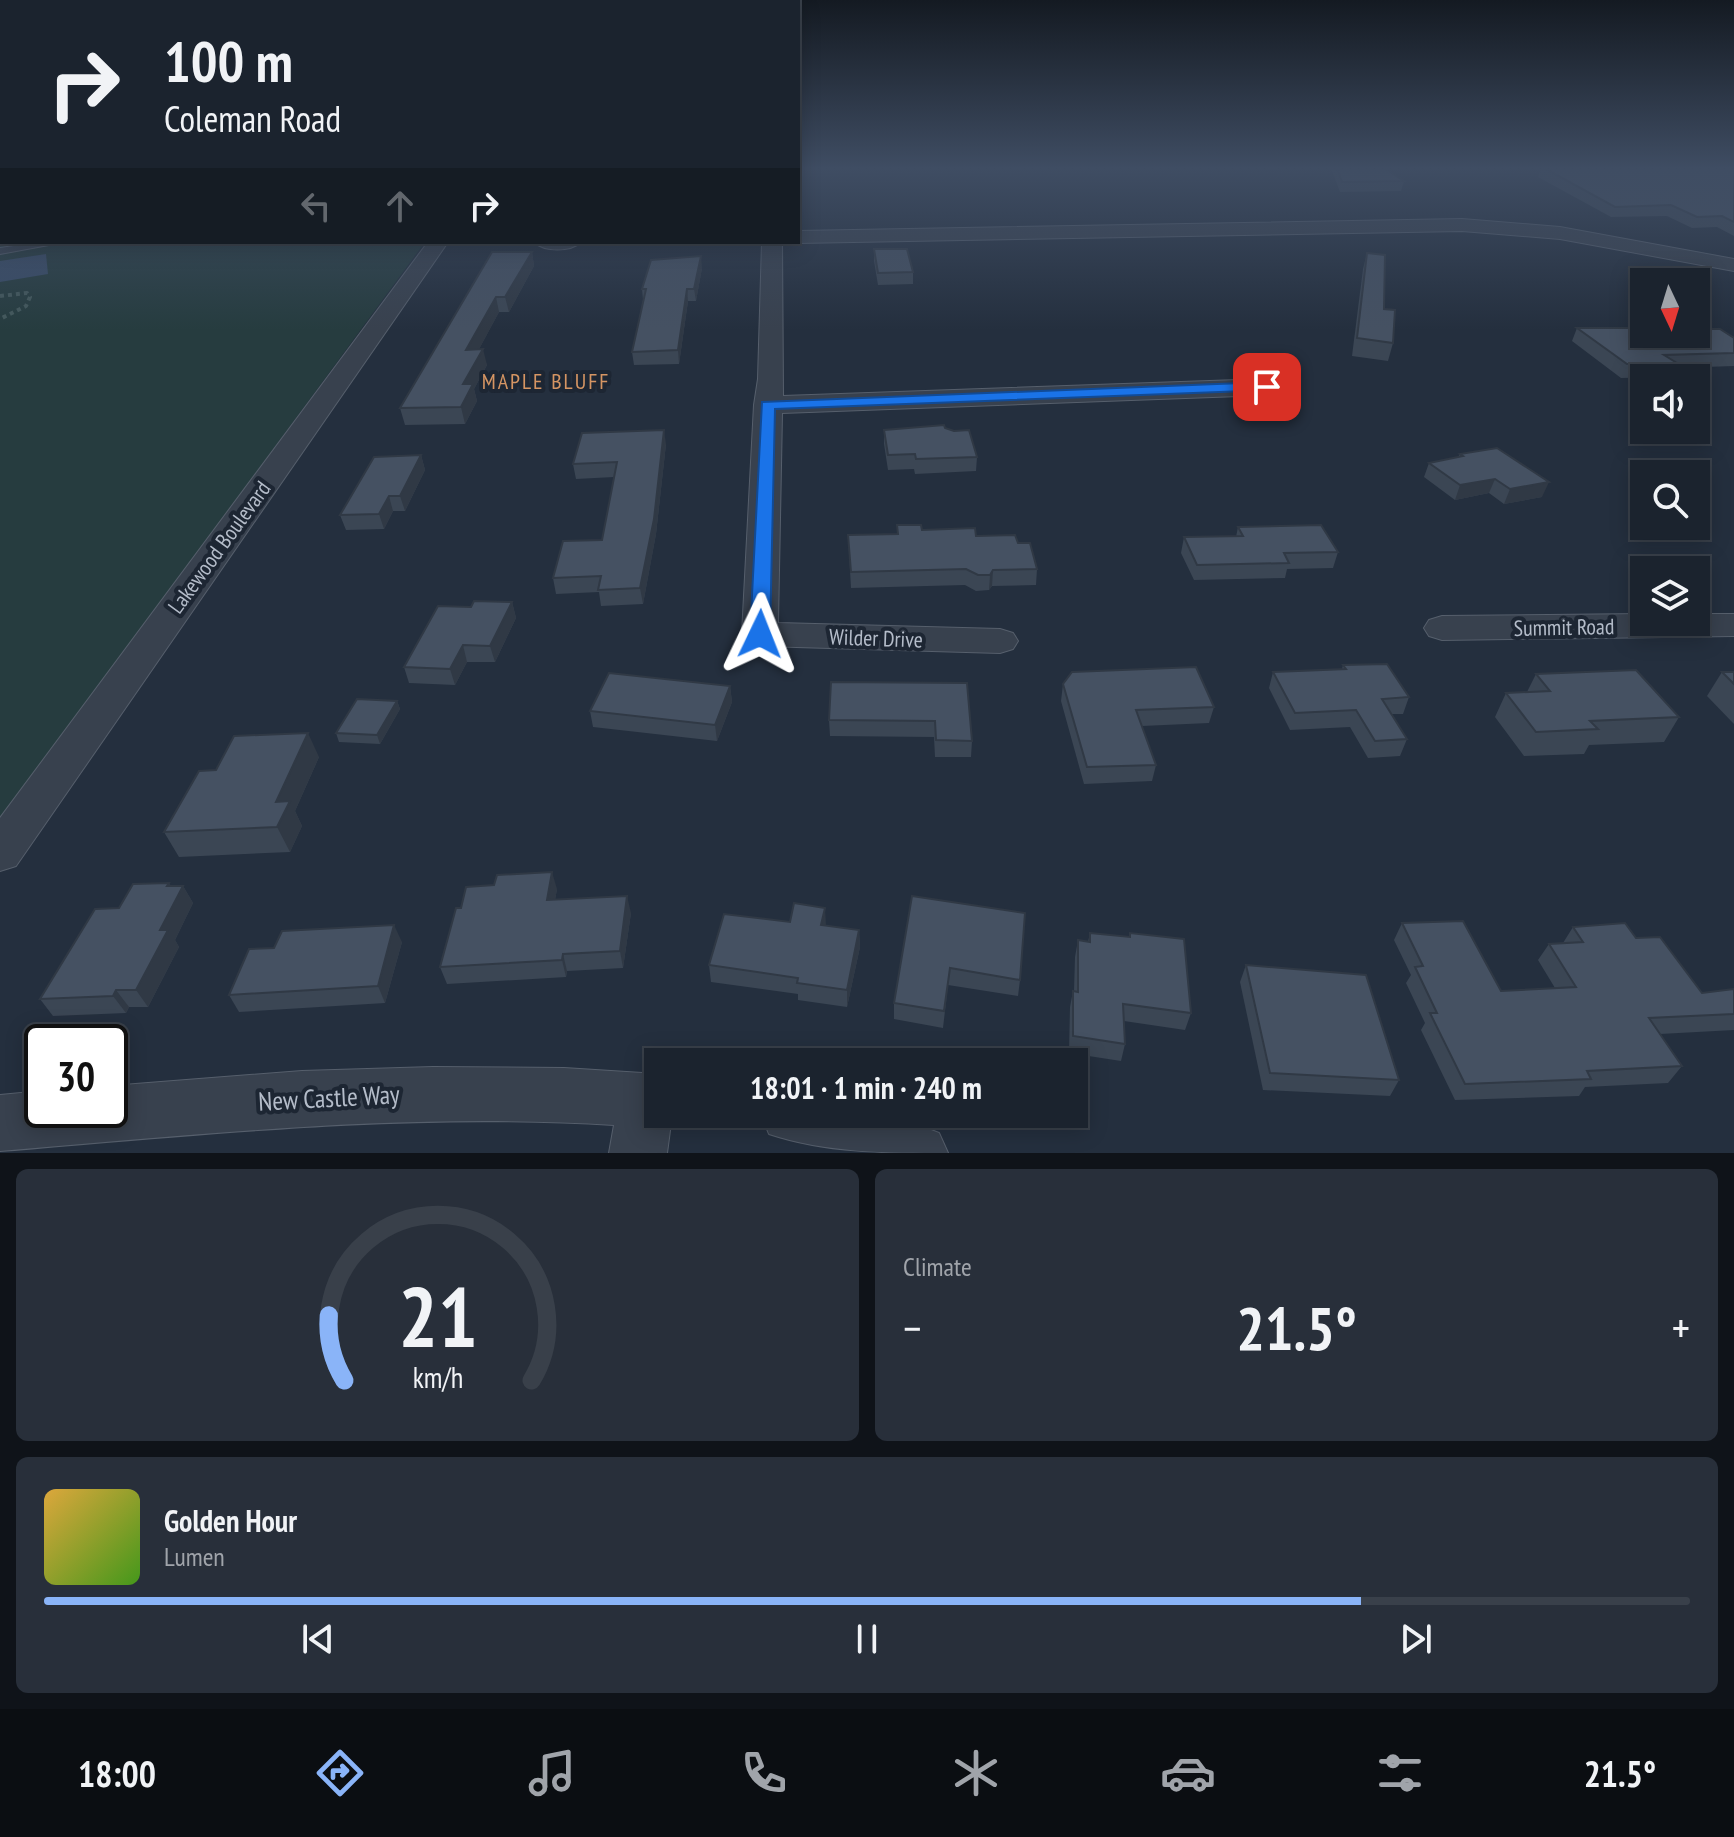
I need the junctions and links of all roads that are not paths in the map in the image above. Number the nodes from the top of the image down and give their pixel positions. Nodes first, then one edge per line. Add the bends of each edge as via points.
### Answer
1 (800, 237) edge
2 (47, 244) edge
3 (437, 244) edge
4 (772, 244) edge
5 (0, 251) edge
6 (1734, 265) edge
7 (1265, 384) dead end
8 (767, 405) junction
9 (1734, 625) edge
10 (1442, 628) dead end
11 (1000, 641) dead end
12 (0, 853) edge
13 (644, 1117) edge
14 (0, 1123) edge
15 (848, 1128) edge
16 (919, 1153) edge

1 - 6 street via 1462,225 1560,233
2 - 5 lane
3 - 12 street, Lakewood Boulevard
4 - 8 street, Wilder Drive
7 - 8 street
8 - 11 street, Wilder Drive via 760,634
9 - 10 street, Summit Road
13 - 14 street, New Castle Way via 462,1094 317,1097
15 - 16 street

